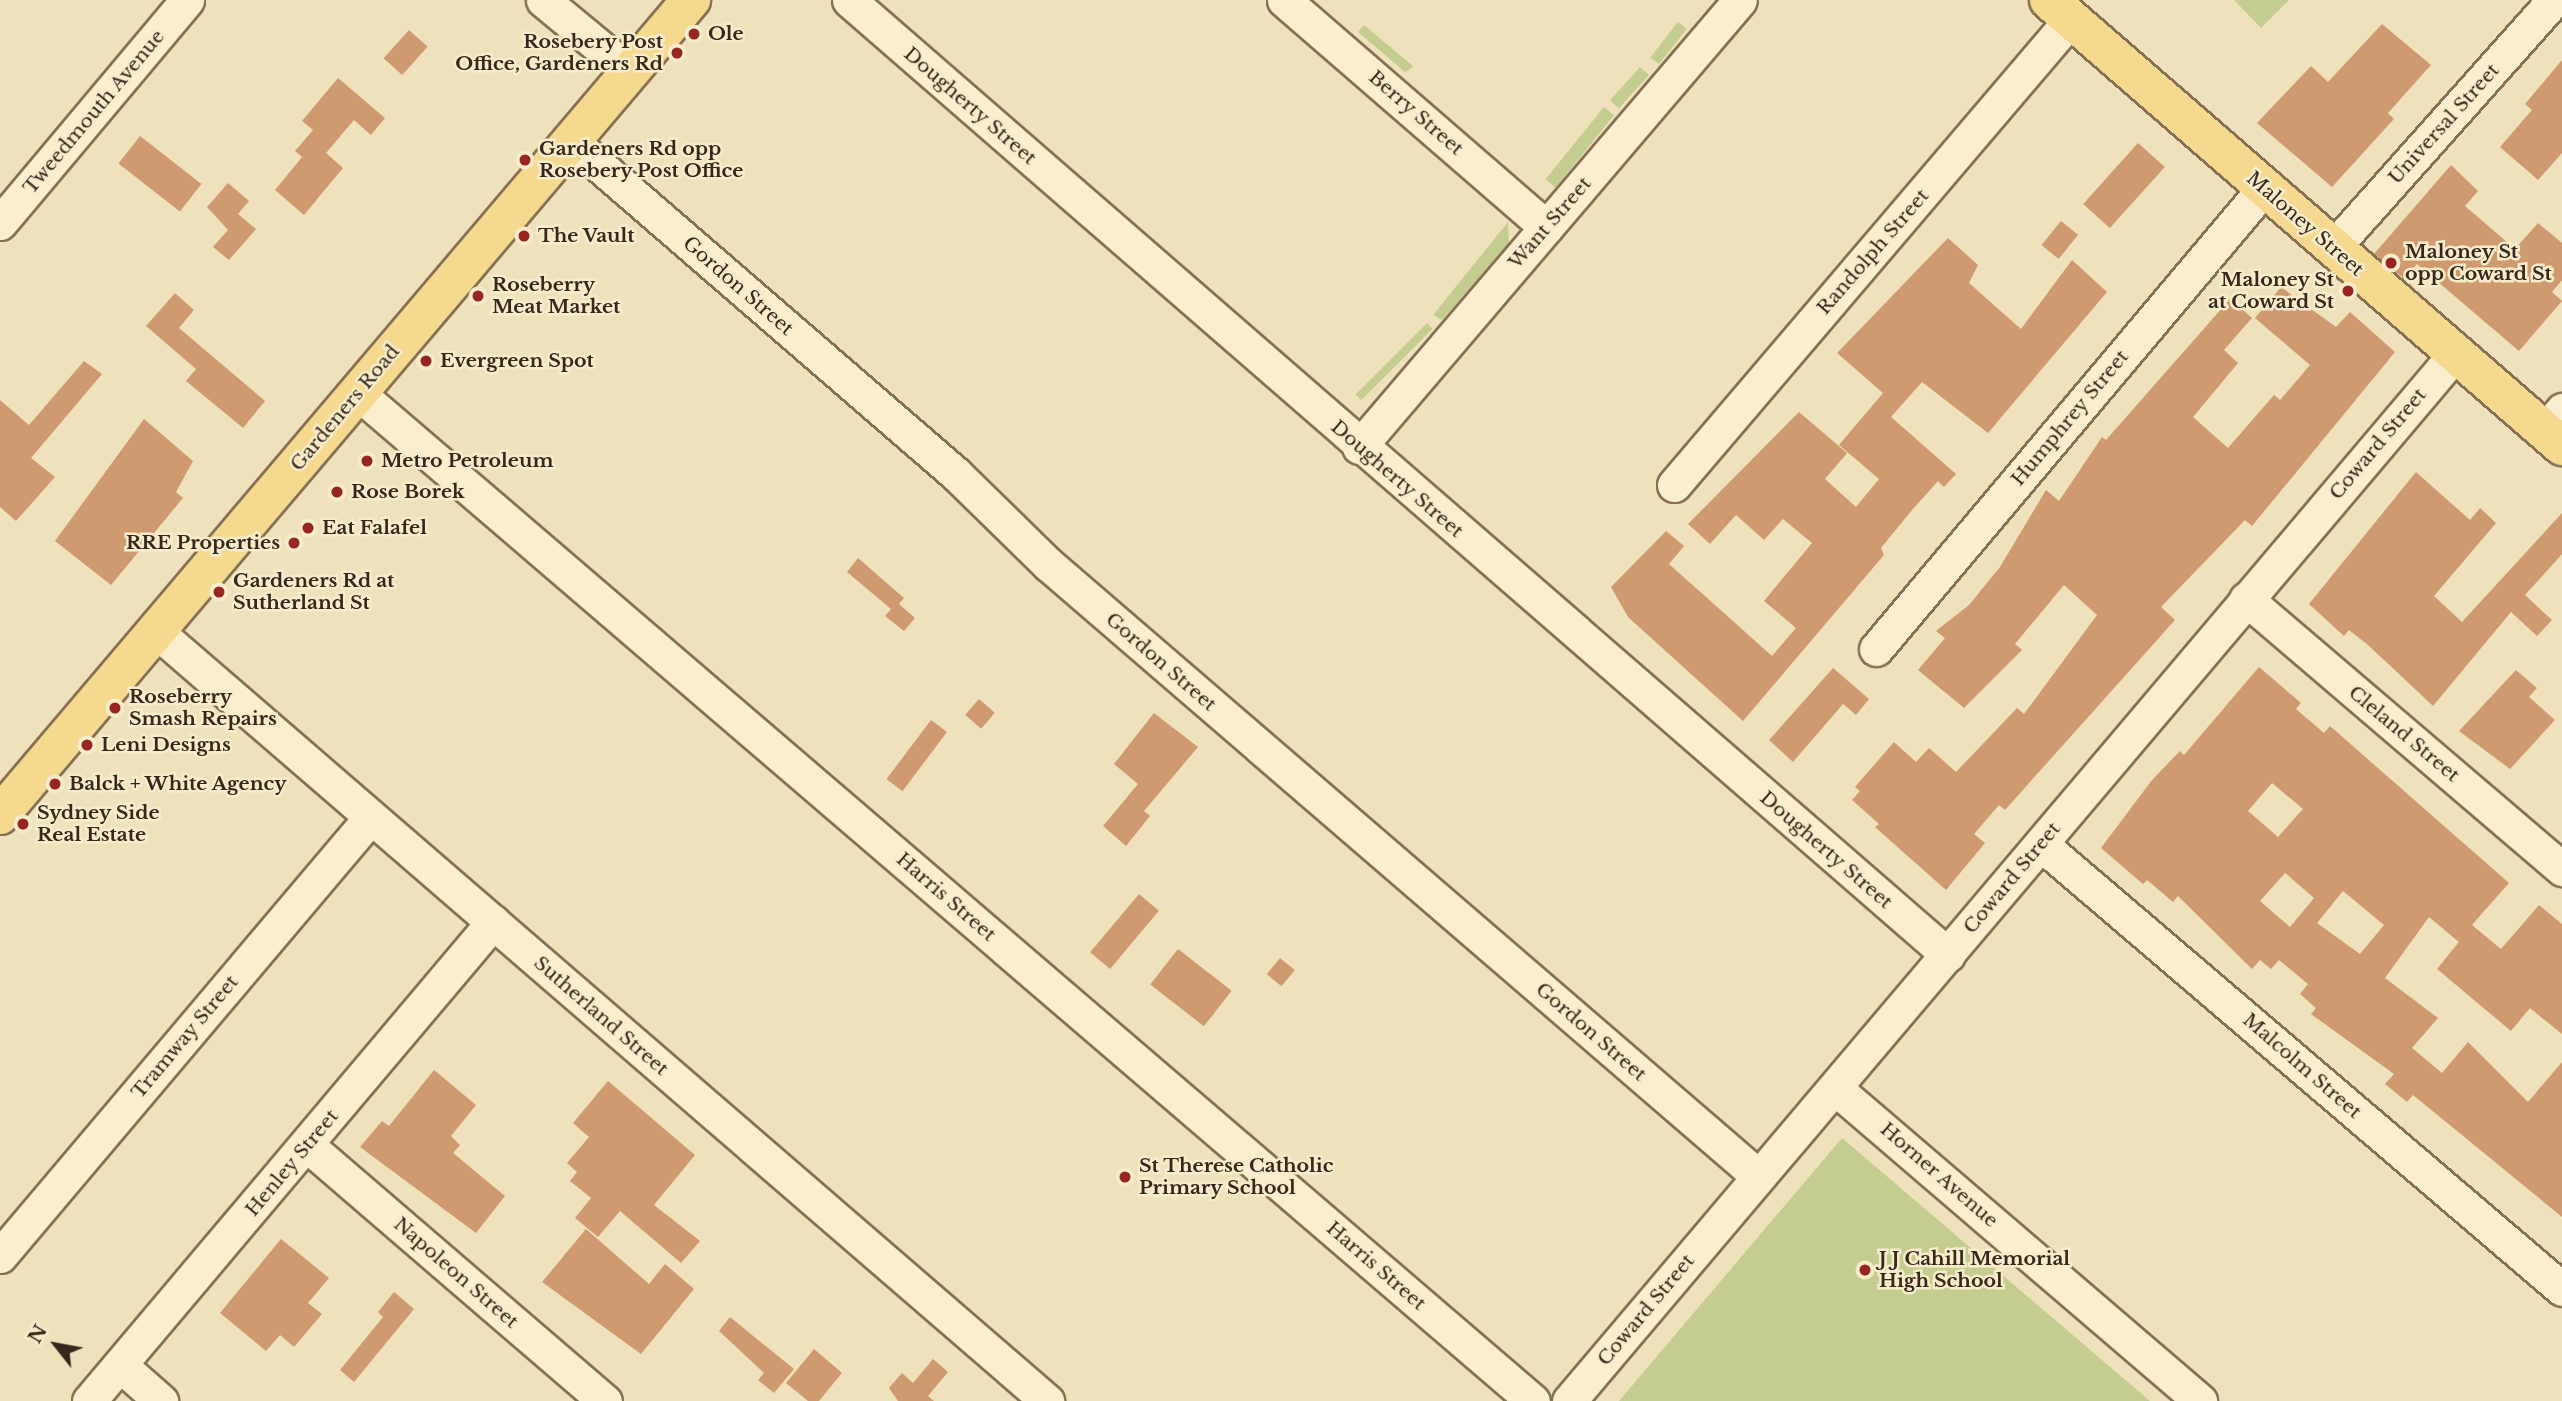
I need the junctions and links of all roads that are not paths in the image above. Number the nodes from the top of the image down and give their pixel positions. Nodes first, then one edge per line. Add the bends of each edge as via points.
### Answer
1 (187, 0) edge
2 (543, 0) edge
3 (579, 0) edge
4 (691, 0) edge
5 (849, 0) edge
6 (1284, 0) edge
7 (2554, 0) edge
8 (1724, 6) edge
9 (2060, 10) edge
10 (637, 64) junction
11 (571, 141) junction
12 (2264, 188) junction
13 (0, 223) edge
14 (1546, 227) junction
15 (2333, 248) junction
16 (2455, 355) junction
17 (358, 393) junction
18 (2556, 429) edge
19 (1359, 447) junction
20 (1674, 485) dead end
21 (2246, 599) junction
22 (156, 631) junction
23 (1876, 649) dead end
24 (0, 815) edge
25 (370, 818) junction
26 (2042, 844) junction
27 (2562, 869) edge
28 (493, 922) junction
29 (1948, 955) junction
30 (1835, 1088) junction
31 (307, 1145) junction
32 (1758, 1176) junction
33 (0, 1256) edge
34 (2562, 1289) edge
35 (120, 1365) junction
36 (89, 1401) edge
37 (162, 1401) edge
38 (605, 1401) edge
39 (1047, 1401) edge
40 (1533, 1401) edge
41 (1570, 1401) edge
42 (2200, 1401) edge

1 - 13 street, Tweedmouth Avenue
2 - 10 street
3 - 10 street
4 - 10 main road, Gardeners Road
5 - 19 street, Dougherty Street
6 - 14 street, Berry Street
7 - 15 street, Universal Street
8 - 14 street, Want Street
9 - 12 main road, Maloney Street
9 - 20 street, Randolph Street
10 - 11 main road, Gardeners Road
11 - 17 main road, Gardeners Road
11 - 32 street, Gordon Street via 957,474 987,512
12 - 15 main road, Maloney Street
12 - 23 street, Humphrey Street
14 - 19 street, Want Street
15 - 16 main road, Maloney Street
16 - 18 main road, Maloney Street
16 - 21 street, Coward Street
17 - 22 main road, Gardeners Road
17 - 40 street, Harris Street
19 - 29 street, Dougherty Street
21 - 26 street, Coward Street
21 - 27 street, Cleland Street
22 - 24 main road, Gardeners Road
22 - 25 street, Sutherland Street
25 - 28 street, Sutherland Street
25 - 33 street, Tramway Street
26 - 29 street, Coward Street
26 - 34 street, Malcolm Street
28 - 31 street, Henley Street
28 - 39 street, Sutherland Street
29 - 30 street, Coward Street
30 - 32 street, Coward Street
30 - 42 street, Horner Avenue
31 - 35 street, Henley Street
31 - 38 street, Napoleon Street
32 - 41 street, Coward Street
35 - 36 street, Henley Street
35 - 37 street

